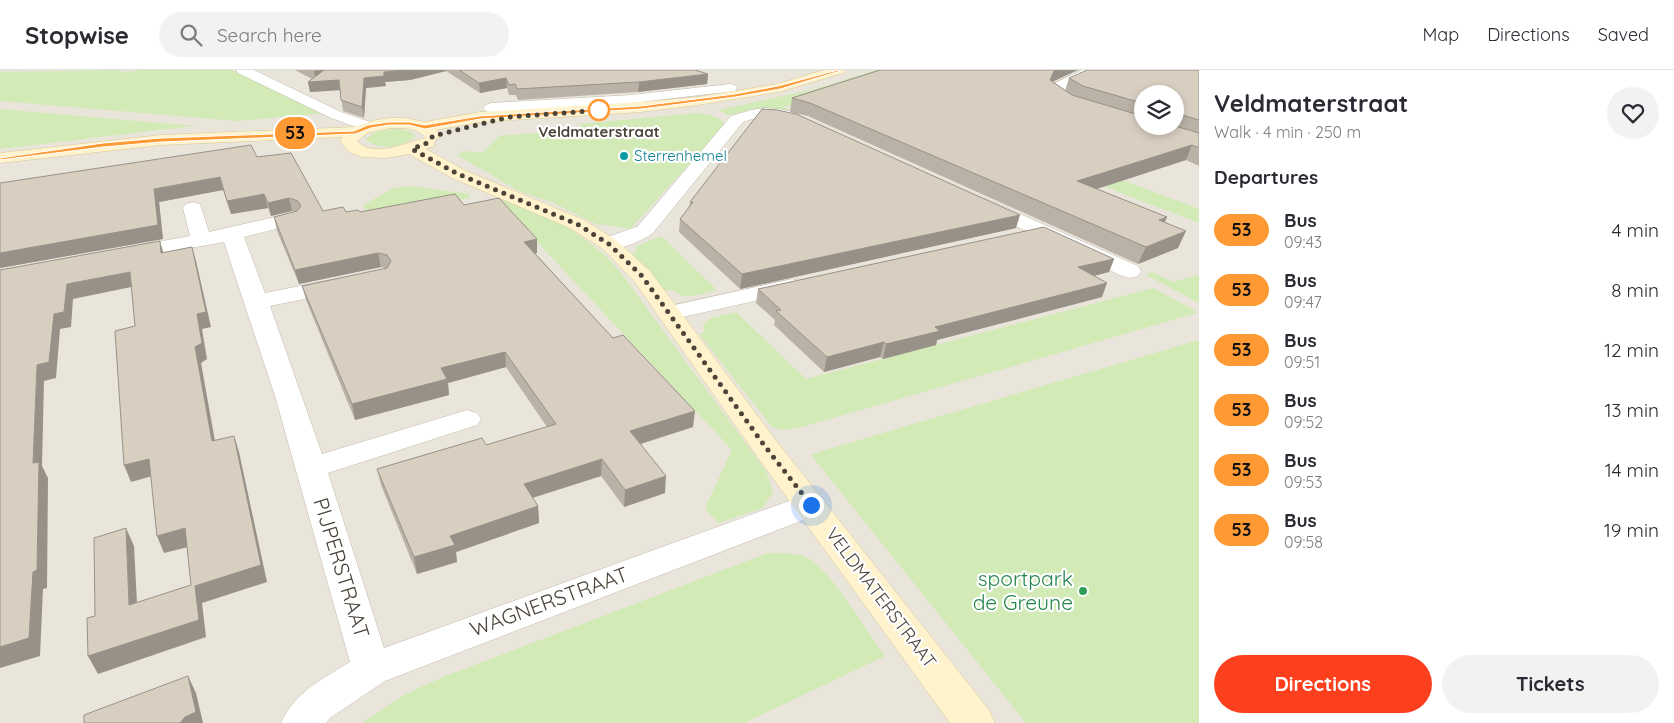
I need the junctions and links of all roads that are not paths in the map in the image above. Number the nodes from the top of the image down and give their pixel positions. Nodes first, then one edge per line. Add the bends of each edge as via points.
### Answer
1 (243, 70) edge
2 (838, 70) edge
3 (1093, 70) edge
4 (730, 88) dead end
5 (684, 93) junction
6 (698, 101) junction
7 (529, 106) junction
8 (492, 108) dead end
9 (1092, 110) edge
10 (509, 117) junction
11 (810, 125) edge
12 (429, 131) junction
13 (358, 133) junction
14 (412, 149) junction
15 (0, 158) edge
16 (971, 198) edge
17 (193, 208) dead end
18 (292, 220) edge
19 (1043, 231) junction
20 (232, 234) junction
21 (1015, 239) edge
22 (202, 240) junction
23 (609, 244) junction
24 (106, 258) edge
25 (1130, 271) dead end
26 (362, 280) edge
27 (813, 282) edge
28 (258, 301) junction
29 (669, 313) junction
30 (467, 418) dead end
31 (311, 468) junction
32 (811, 505) junction
33 (371, 669) junction
34 (302, 723) edge
35 (974, 723) edge

1 - 13 street via 336,115
2 - 6 main road via 778,88
3 - 9 street via 1056,88 1055,94
4 - 5 street
5 - 6 street
5 - 7 street
6 - 10 main road
7 - 8 street
7 - 10 street via 516,110
10 - 12 main road
11 - 23 street via 774,114 752,114 737,119 644,230
12 - 13 main road via 402,123
12 - 14 main road via 427,143
13 - 14 main road via 355,148 366,152
13 - 15 main road via 284,141 255,137 152,141
14 - 23 main road, VELDMATERSTRAAT via 458,174 577,224
16 - 19 street
17 - 22 street
18 - 20 street
19 - 21 street
19 - 25 street
20 - 22 street
20 - 28 street, PIJPERSTRAAT
22 - 24 street
23 - 29 main road, VELDMATERSTRAAT via 642,276
26 - 28 street
27 - 29 street
28 - 31 street, PIJPERSTRAAT
29 - 32 main road, VELDMATERSTRAAT
30 - 31 street
31 - 33 street, PIJPERSTRAAT
32 - 33 street, WAGNERSTRAAT
32 - 35 main road, VELDMATERSTRAAT
33 - 34 street, WAGNERSTRAAT via 316,705

